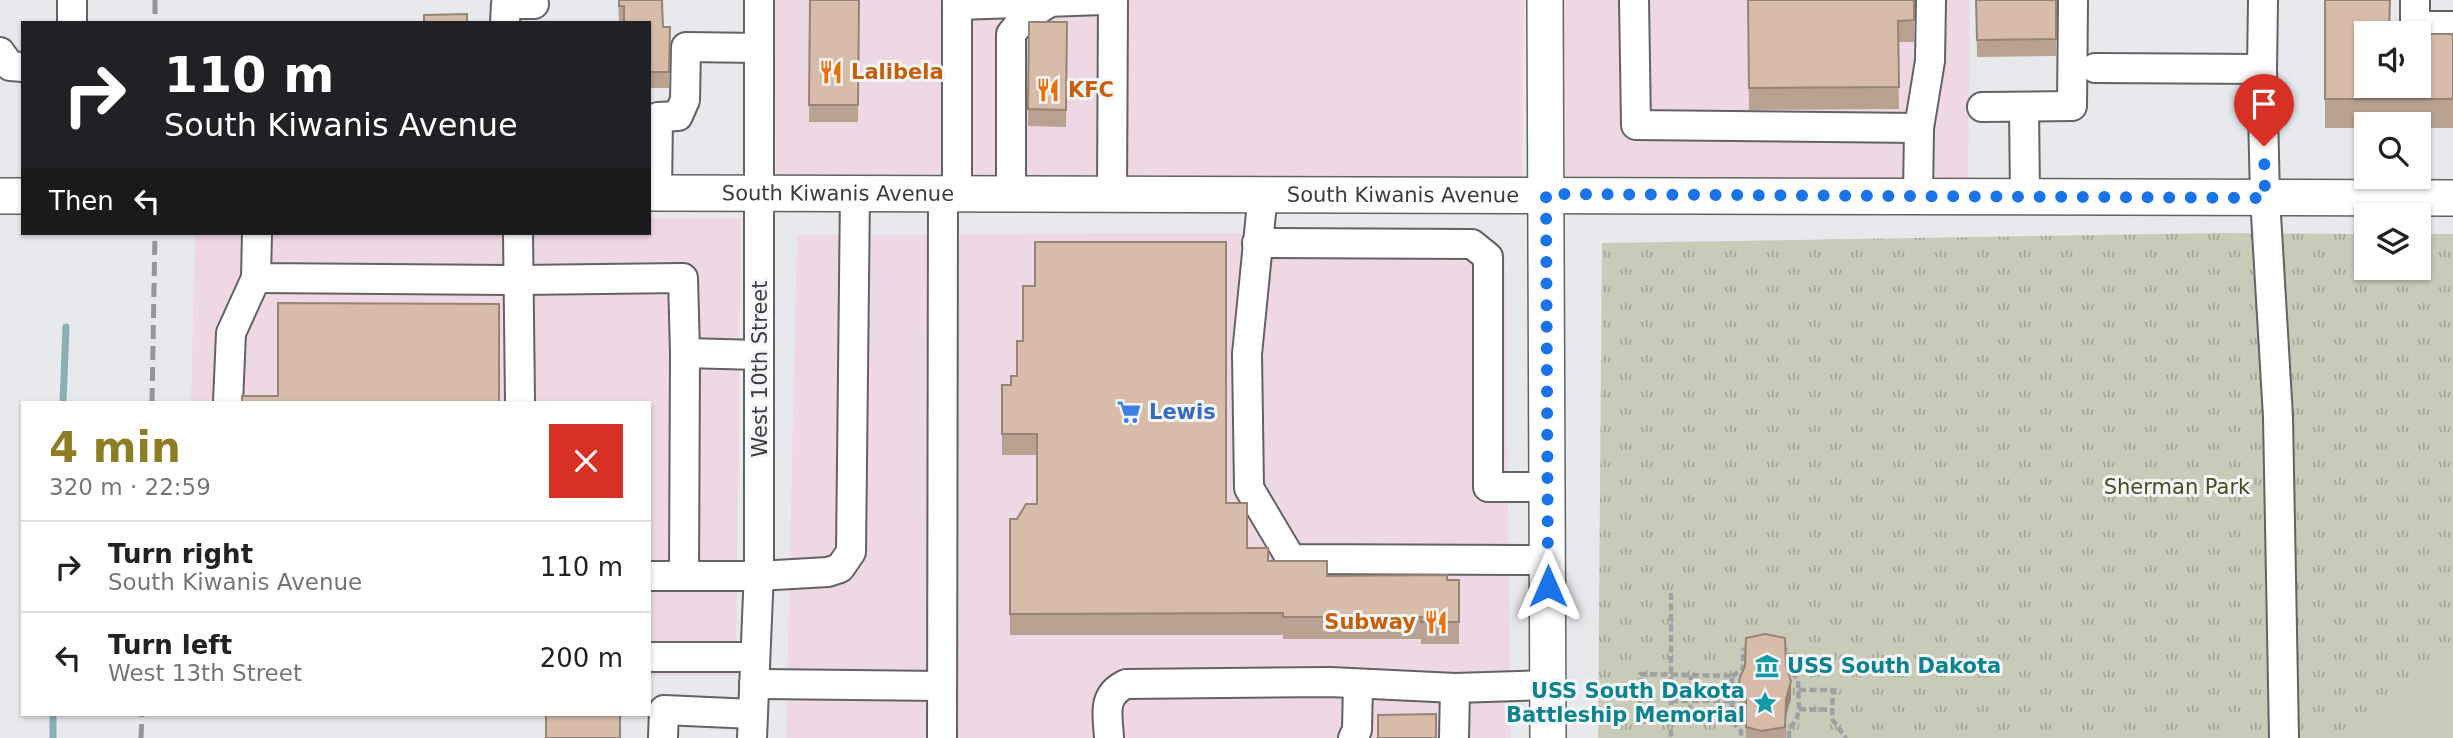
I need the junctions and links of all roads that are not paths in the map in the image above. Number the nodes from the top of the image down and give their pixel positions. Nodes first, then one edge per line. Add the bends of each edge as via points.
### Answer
1 (72, 0) edge
2 (759, 0) edge
3 (1103, 0) edge
4 (1113, 0) edge
5 (1545, 0) edge
6 (1634, 0) edge
7 (1931, 0) edge
8 (2073, 0) edge
9 (2263, 0) edge
10 (2415, 0) edge
11 (1050, 2) junction
12 (957, 3) edge
13 (534, 4) dead end
14 (72, 21) edge
15 (505, 21) edge
16 (2453, 26) edge
17 (759, 47) junction
18 (0, 52) edge
19 (21, 67) edge
20 (2095, 68) dead end
21 (2262, 69) junction
22 (1982, 107) dead end
23 (2024, 107) junction
24 (1919, 128) junction
25 (760, 192) junction
26 (855, 192) junction
27 (653, 193) edge
28 (950, 193) junction
29 (1011, 193) junction
30 (1112, 193) junction
31 (1263, 194) junction
32 (1546, 194) junction
33 (0, 196) edge
34 (21, 196) edge
35 (1918, 196) junction
36 (2025, 196) junction
37 (2265, 198) junction
38 (2453, 198) edge
39 (257, 235) edge
40 (518, 235) edge
41 (1258, 243) junction
42 (256, 278) junction
43 (519, 280) junction
44 (685, 353) junction
45 (760, 355) junction
46 (228, 401) edge
47 (520, 401) edge
48 (1548, 487) junction
49 (1548, 560) junction
50 (651, 576) edge
51 (684, 576) junction
52 (759, 576) junction
53 (651, 657) edge
54 (755, 671) junction
55 (1358, 684) junction
56 (1549, 685) junction
57 (942, 686) junction
58 (1455, 688) junction
59 (753, 726) edge
60 (663, 738) edge
61 (942, 738) edge
62 (1109, 738) edge
63 (1353, 738) edge
64 (1454, 738) edge
65 (1548, 738) edge
66 (2284, 738) edge

1 - 14 street
2 - 17 street, West 10th Street
3 - 11 street
4 - 30 street
5 - 32 main road
6 - 24 street via 1636,125
7 - 24 street via 1930,61
8 - 23 street via 2072,106
9 - 21 street
10 - 16 street via 2415,26
11 - 12 street
11 - 29 street via 1024,18 1011,34
12 - 28 street
13 - 15 street via 506,4
17 - 25 street, West 10th Street
17 - 27 street via 686,47 685,100 678,116 658,117
18 - 19 street via 10,66
20 - 21 street
21 - 37 street
22 - 23 street
23 - 36 street
24 - 35 street
25 - 26 main road, South Kiwanis Avenue
25 - 27 main road, South Kiwanis Avenue
25 - 45 street, West 10th Street
26 - 28 main road, South Kiwanis Avenue
26 - 52 street via 850,552 840,568 828,572
28 - 29 main road, South Kiwanis Avenue
28 - 57 street
29 - 30 main road, South Kiwanis Avenue
30 - 31 main road, South Kiwanis Avenue
31 - 32 main road, South Kiwanis Avenue
31 - 41 street
32 - 35 main road, South Kiwanis Avenue
32 - 48 main road
33 - 34 main road
35 - 36 main road, South Kiwanis Avenue
36 - 37 main road, South Kiwanis Avenue
37 - 38 main road, South Kiwanis Avenue
37 - 66 street via 2278,418
39 - 42 street
40 - 43 street
41 - 48 street via 1472,244 1488,257 1488,487
41 - 49 street via 1247,354 1249,488 1291,559
42 - 43 street
42 - 46 street via 231,332
43 - 44 street via 683,278
43 - 47 street
44 - 45 street
44 - 51 street
45 - 52 street, West 10th Street
48 - 49 main road
49 - 56 main road
50 - 51 street
51 - 52 street
52 - 54 street, West 10th Street
53 - 54 street
54 - 57 street
54 - 59 street, West 10th Street
55 - 58 street
55 - 62 street via 1126,684 1115,689 1108,700
55 - 63 street
56 - 58 street
56 - 65 main road
57 - 61 street
58 - 64 street
59 - 60 street via 664,710

